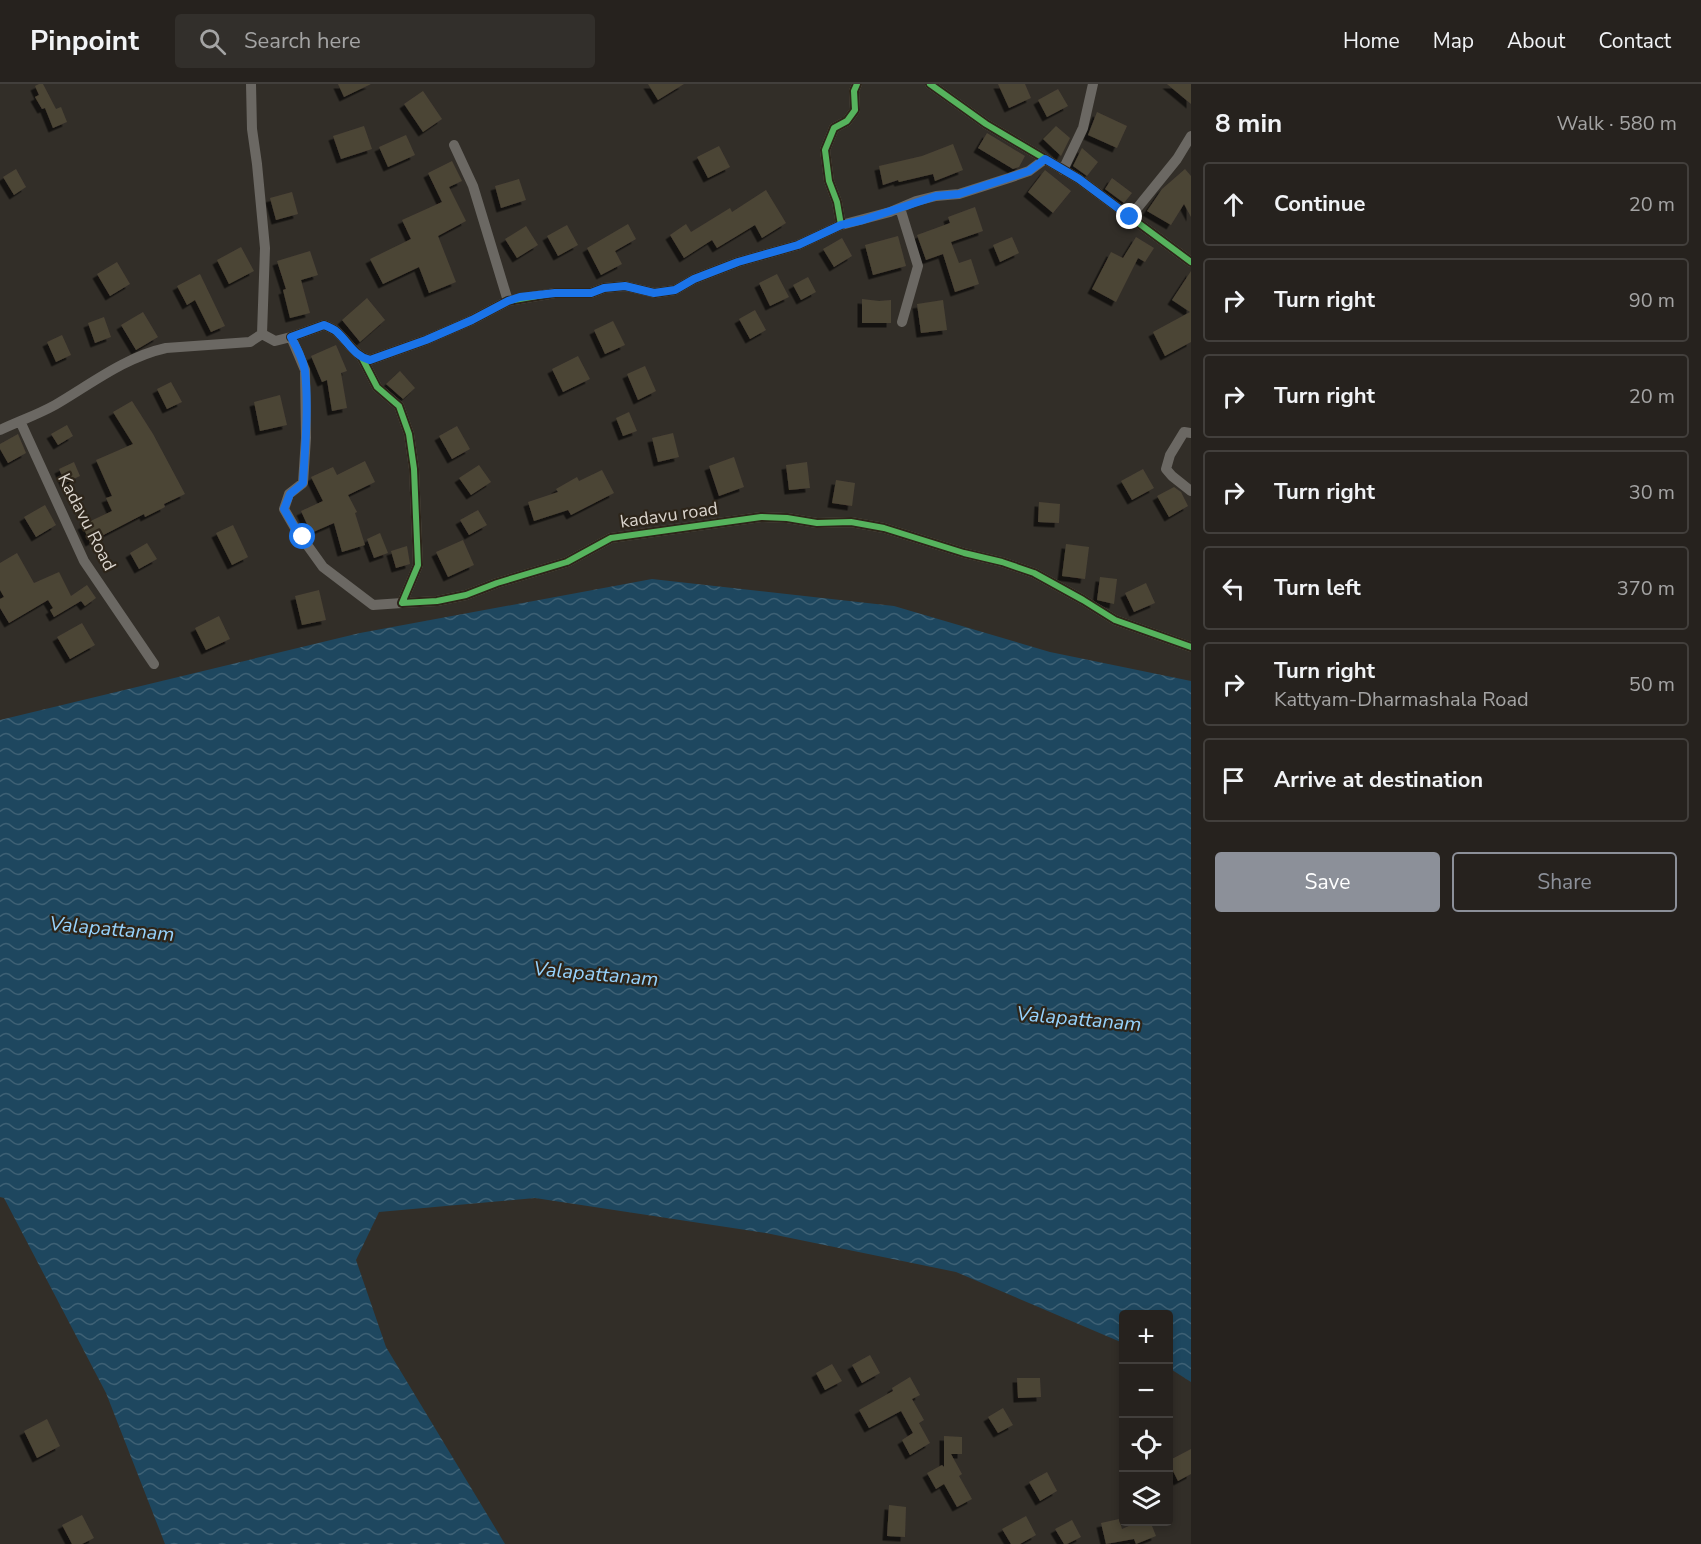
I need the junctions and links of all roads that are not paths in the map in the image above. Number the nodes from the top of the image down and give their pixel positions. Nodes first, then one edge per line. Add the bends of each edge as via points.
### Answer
1 (251, 84) edge
2 (857, 84) edge
3 (930, 84) edge
4 (1093, 84) edge
5 (1191, 136) edge
6 (454, 145) dead end
7 (1045, 159) junction
8 (1063, 170) junction
9 (900, 208) junction
10 (1130, 217) junction
11 (841, 225) junction
12 (1191, 262) edge
13 (508, 301) junction
14 (902, 322) dead end
15 (262, 334) junction
16 (291, 337) junction
17 (362, 358) junction
18 (20, 421) junction
19 (0, 430) edge
20 (1191, 433) edge
21 (1191, 491) edge
22 (402, 603) junction
23 (1191, 647) edge
24 (154, 664) dead end

1 - 15 street via 265,248
2 - 11 street via 855,110 847,121 834,128 825,150
3 - 7 street
4 - 8 street via 1083,128
5 - 10 street
6 - 13 street via 473,186
7 - 8 street
7 - 9 street via 1029,171
8 - 10 street
9 - 11 street
9 - 14 street via 918,266
10 - 12 street
11 - 13 street via 798,245 694,279 675,290 654,293 625,286
13 - 17 street via 426,340 370,360
15 - 16 street via 275,341
15 - 18 street via 250,342 153,351
16 - 17 street via 324,325 337,331
16 - 22 street, kadavu road via 305,370 306,438 303,483 290,494 284,509 323,567 335,577 373,605
17 - 22 street via 377,387 399,405 409,434 418,565
18 - 19 street
18 - 24 street, Kadavu Road via 84,561
20 - 21 street via 1184,432 1170,455 1167,469
22 - 23 street, kadavu road via 466,595 567,562 611,538 761,517 787,518 884,528 1002,562 1034,573 1115,621

